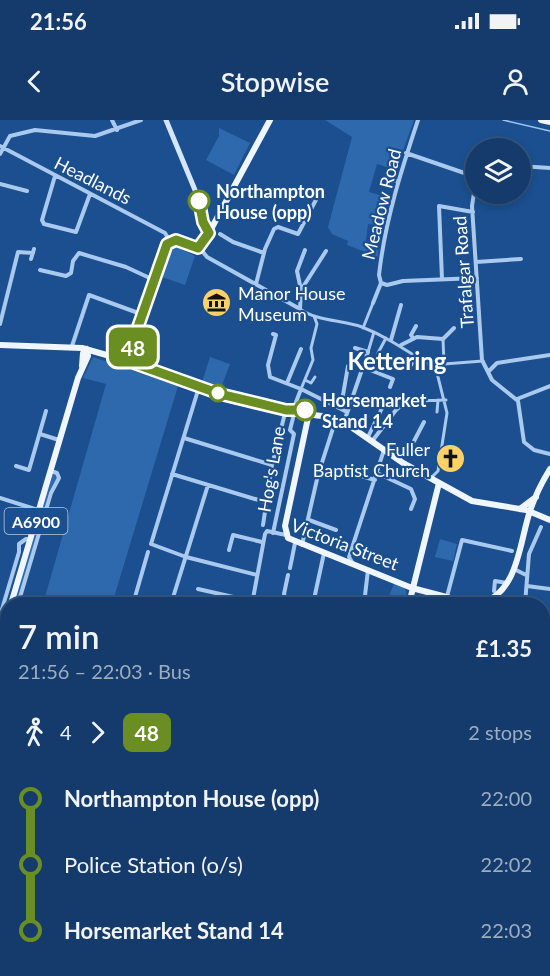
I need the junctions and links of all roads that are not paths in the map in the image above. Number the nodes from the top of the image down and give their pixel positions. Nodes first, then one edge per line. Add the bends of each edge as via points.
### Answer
1 (112, 120) edge
2 (141, 120) edge
3 (166, 120) edge
4 (418, 120) edge
5 (541, 120) edge
6 (268, 121) edge
7 (550, 122) edge
8 (117, 130) junction
9 (1, 147) edge
10 (406, 153) junction
11 (0, 154) edge
12 (531, 167) edge
13 (550, 168) edge
14 (465, 175) edge
15 (55, 176) junction
16 (384, 178) dead end
17 (398, 181) junction
18 (0, 184) edge
19 (27, 191) dead end
20 (90, 194) junction
21 (319, 194) dead end
22 (473, 204) edge
23 (473, 212) junction
24 (209, 233) junction
25 (220, 234) dead end
26 (170, 241) junction
27 (200, 247) junction
28 (305, 250) dead end
29 (326, 251) dead end
30 (264, 253) junction
31 (31, 259) dead end
32 (521, 259) dead end
33 (476, 262) junction
34 (40, 270) dead end
35 (477, 278) junction
36 (442, 279) junction
37 (154, 280) junction
38 (381, 283) junction
39 (256, 284) junction
40 (301, 290) junction
41 (374, 303) joint
42 (401, 305) dead end
43 (300, 309) junction
44 (141, 314) junction
45 (315, 316) junction
46 (0, 324) edge
47 (416, 326) dead end
48 (363, 328) junction
49 (454, 328) dead end
50 (374, 332) junction
51 (273, 334) dead end
52 (413, 338) junction
53 (388, 339) junction
54 (443, 339) junction
55 (0, 345) edge
56 (132, 345) junction
57 (401, 345) junction
58 (72, 346) junction
59 (355, 348) dead end
60 (87, 349) junction
61 (301, 349) dead end
62 (125, 352) junction
63 (368, 352) junction
64 (378, 353) dead end
65 (550, 355) edge
66 (116, 357) junction
67 (418, 357) junction
68 (125, 360) junction
69 (483, 362) junction
70 (136, 364) junction
71 (444, 364) junction
72 (493, 364) junction
73 (348, 366) dead end
74 (365, 368) junction
75 (409, 368) dead end
76 (436, 369) junction
77 (488, 371) junction
78 (315, 377) dead end
79 (305, 380) junction
80 (287, 383) junction
81 (199, 386) junction
82 (550, 386) edge
83 (390, 387) dead end
84 (302, 389) junction
85 (517, 399) junction
86 (438, 400) junction
87 (446, 400) junction
88 (414, 401) joint
89 (337, 407) junction
90 (382, 408) dead end
91 (292, 410) junction
92 (46, 411) dead end
93 (308, 412) junction
94 (347, 412) junction
95 (437, 412) dead end
96 (340, 421) junction
97 (424, 422) dead end
98 (40, 434) junction
99 (183, 438) junction
100 (371, 439) junction
101 (59, 440) junction
102 (385, 449) junction
103 (550, 454) edge
104 (398, 460) junction
105 (272, 465) junction
106 (16, 466) dead end
107 (550, 469) edge
108 (51, 471) junction
109 (344, 471) dead end
110 (377, 473) junction
111 (172, 474) junction
112 (432, 477) junction
113 (375, 480) junction
114 (208, 485) junction
115 (438, 485) junction
116 (536, 497) junction
117 (0, 498) edge
118 (266, 502) junction
119 (411, 508) dead end
120 (39, 510) junction
121 (525, 510) junction
122 (547, 518) edge
123 (309, 520) junction
124 (263, 525) dead end
125 (526, 525) junction
126 (541, 527) dead end
127 (336, 530) dead end
128 (273, 533) junction
129 (286, 535) junction
130 (30, 540) junction
131 (262, 542) junction
132 (299, 544) junction
133 (229, 550) dead end
134 (512, 551) dead end
135 (148, 552) dead end
136 (324, 553) junction
137 (186, 557) junction
138 (284, 561) dead end
139 (291, 562) junction
140 (353, 563) junction
141 (290, 568) dead end
142 (369, 569) junction
143 (514, 569) junction
144 (257, 574) junction
145 (288, 575) dead end
146 (526, 575) junction
147 (507, 583) junction
148 (527, 586) junction
149 (412, 588) junction
150 (550, 589) edge
151 (198, 590) dead end
152 (494, 591) dead end
153 (6, 597) edge
154 (13, 597) edge
155 (20, 597) edge
156 (135, 597) edge
157 (173, 597) edge
158 (227, 597) edge
159 (252, 597) edge
160 (285, 597) edge
161 (315, 597) edge
162 (365, 597) edge
163 (410, 597) edge
164 (436, 597) edge
165 (447, 597) edge
166 (492, 597) edge
167 (526, 597) edge

1 - 8 street
2 - 8 street
3 - 24 main road
4 - 10 street, Meadow Road
5 - 7 main road
6 - 24 main road
8 - 9 street via 84,137 24,131 10,136
9 - 11 street
9 - 15 street, Headlands
10 - 14 street
10 - 17 street, Meadow Road
12 - 13 street
15 - 20 street, Headlands
15 - 20 street via 44,224 76,232
16 - 17 street
17 - 38 street, Meadow Road via 381,254
18 - 19 street
20 - 26 street, Headlands via 165,233
21 - 30 street via 295,235 278,227 274,229
22 - 23 street, Trafalgar Road
23 - 33 street, Trafalgar Road
23 - 36 street via 439,206
24 - 27 main road
25 - 30 street
26 - 27 main road
26 - 37 main road
27 - 39 street via 207,257
28 - 40 street via 297,271
29 - 40 street
30 - 39 street
31 - 46 street via 34,251 18,252
32 - 33 street
33 - 35 street, Trafalgar Road
34 - 37 street via 66,276 79,253
35 - 36 street
35 - 69 street, Trafalgar Road
36 - 38 street
37 - 44 main road
38 - 41 street, Meadow Road
39 - 43 street
40 - 43 street
41 - 48 street, Meadow Road
42 - 53 street
43 - 45 street
44 - 56 main road
44 - 58 street via 89,295
45 - 48 street
45 - 79 street via 311,369
47 - 52 street
48 - 50 street
49 - 54 street
50 - 53 street
50 - 63 street
51 - 80 street via 276,336 269,374
52 - 54 street
52 - 57 street
53 - 57 street
53 - 64 street
54 - 71 street
55 - 58 main road
56 - 62 main road
56 - 68 main road
56 - 70 main road
57 - 67 street
58 - 60 main road
59 - 63 street
60 - 66 main road
60 - 101 main road, A6900 via 88,356
61 - 80 street
62 - 66 main road
62 - 68 main road
63 - 74 street
65 - 72 street
66 - 68 main road
67 - 75 street
67 - 76 street
68 - 70 main road
69 - 71 street
69 - 72 street
69 - 77 street, Trafalgar Road
70 - 81 main road
71 - 76 street
72 - 77 street
73 - 89 street
74 - 83 street via 393,379
74 - 94 street
76 - 87 street
77 - 85 street, Trafalgar Road via 493,382
78 - 79 street via 311,383
79 - 84 street
80 - 84 street
81 - 91 main road
81 - 99 street
82 - 85 street
84 - 89 street
84 - 91 street
85 - 103 street via 524,442 534,450
86 - 87 street
86 - 88 street
86 - 95 street
87 - 112 street via 442,449 438,471
88 - 100 street via 408,400 396,410
89 - 94 street
90 - 100 street
91 - 93 main road
91 - 105 street
91 - 128 street, Hog's Lane via 290,430 294,434
92 - 98 street
93 - 96 main road
93 - 129 main road
94 - 96 street
96 - 100 main road
96 - 123 street via 318,475
97 - 104 street
98 - 101 street
98 - 106 street via 29,470
99 - 105 street
99 - 111 street
100 - 102 main road
101 - 108 main road, A6900
102 - 104 main road
102 - 110 street
104 - 112 main road
105 - 118 street
107 - 116 main road
108 - 120 main road, A6900
108 - 155 street via 59,478
109 - 113 street
110 - 113 street
110 - 119 street via 411,489 415,499
111 - 114 street
111 - 137 street via 152,546
112 - 115 main road
113 - 140 street via 350,557
114 - 118 street
114 - 137 street
115 - 121 main road via 472,501
115 - 149 main road
116 - 121 main road
116 - 121 main road
116 - 122 main road
117 - 120 street
118 - 124 street
120 - 130 main road, A6900
121 - 122 main road
121 - 125 main road
122 - 125 main road
123 - 127 street
123 - 132 street
125 - 143 main road
126 - 146 street via 529,554
128 - 129 street, Victoria Street
128 - 131 street, Victoria Street via 266,532
129 - 132 main road, Victoria Street
130 - 153 street via 19,544
130 - 154 main road, A6900
131 - 133 street via 232,535
131 - 144 street
132 - 136 main road, Victoria Street
132 - 139 street
134 - 165 street via 462,540
135 - 156 street
136 - 140 main road, Victoria Street
136 - 161 street
137 - 144 street
137 - 157 street
138 - 139 street
139 - 141 street
140 - 142 main road, Victoria Street
142 - 149 main road, Victoria Street
142 - 162 street
143 - 146 street
143 - 147 main road
144 - 159 street
145 - 160 street
146 - 148 street
147 - 152 street via 495,580
147 - 166 main road
148 - 150 street
148 - 167 street
149 - 163 main road
149 - 164 main road, Victoria Street
151 - 158 street

